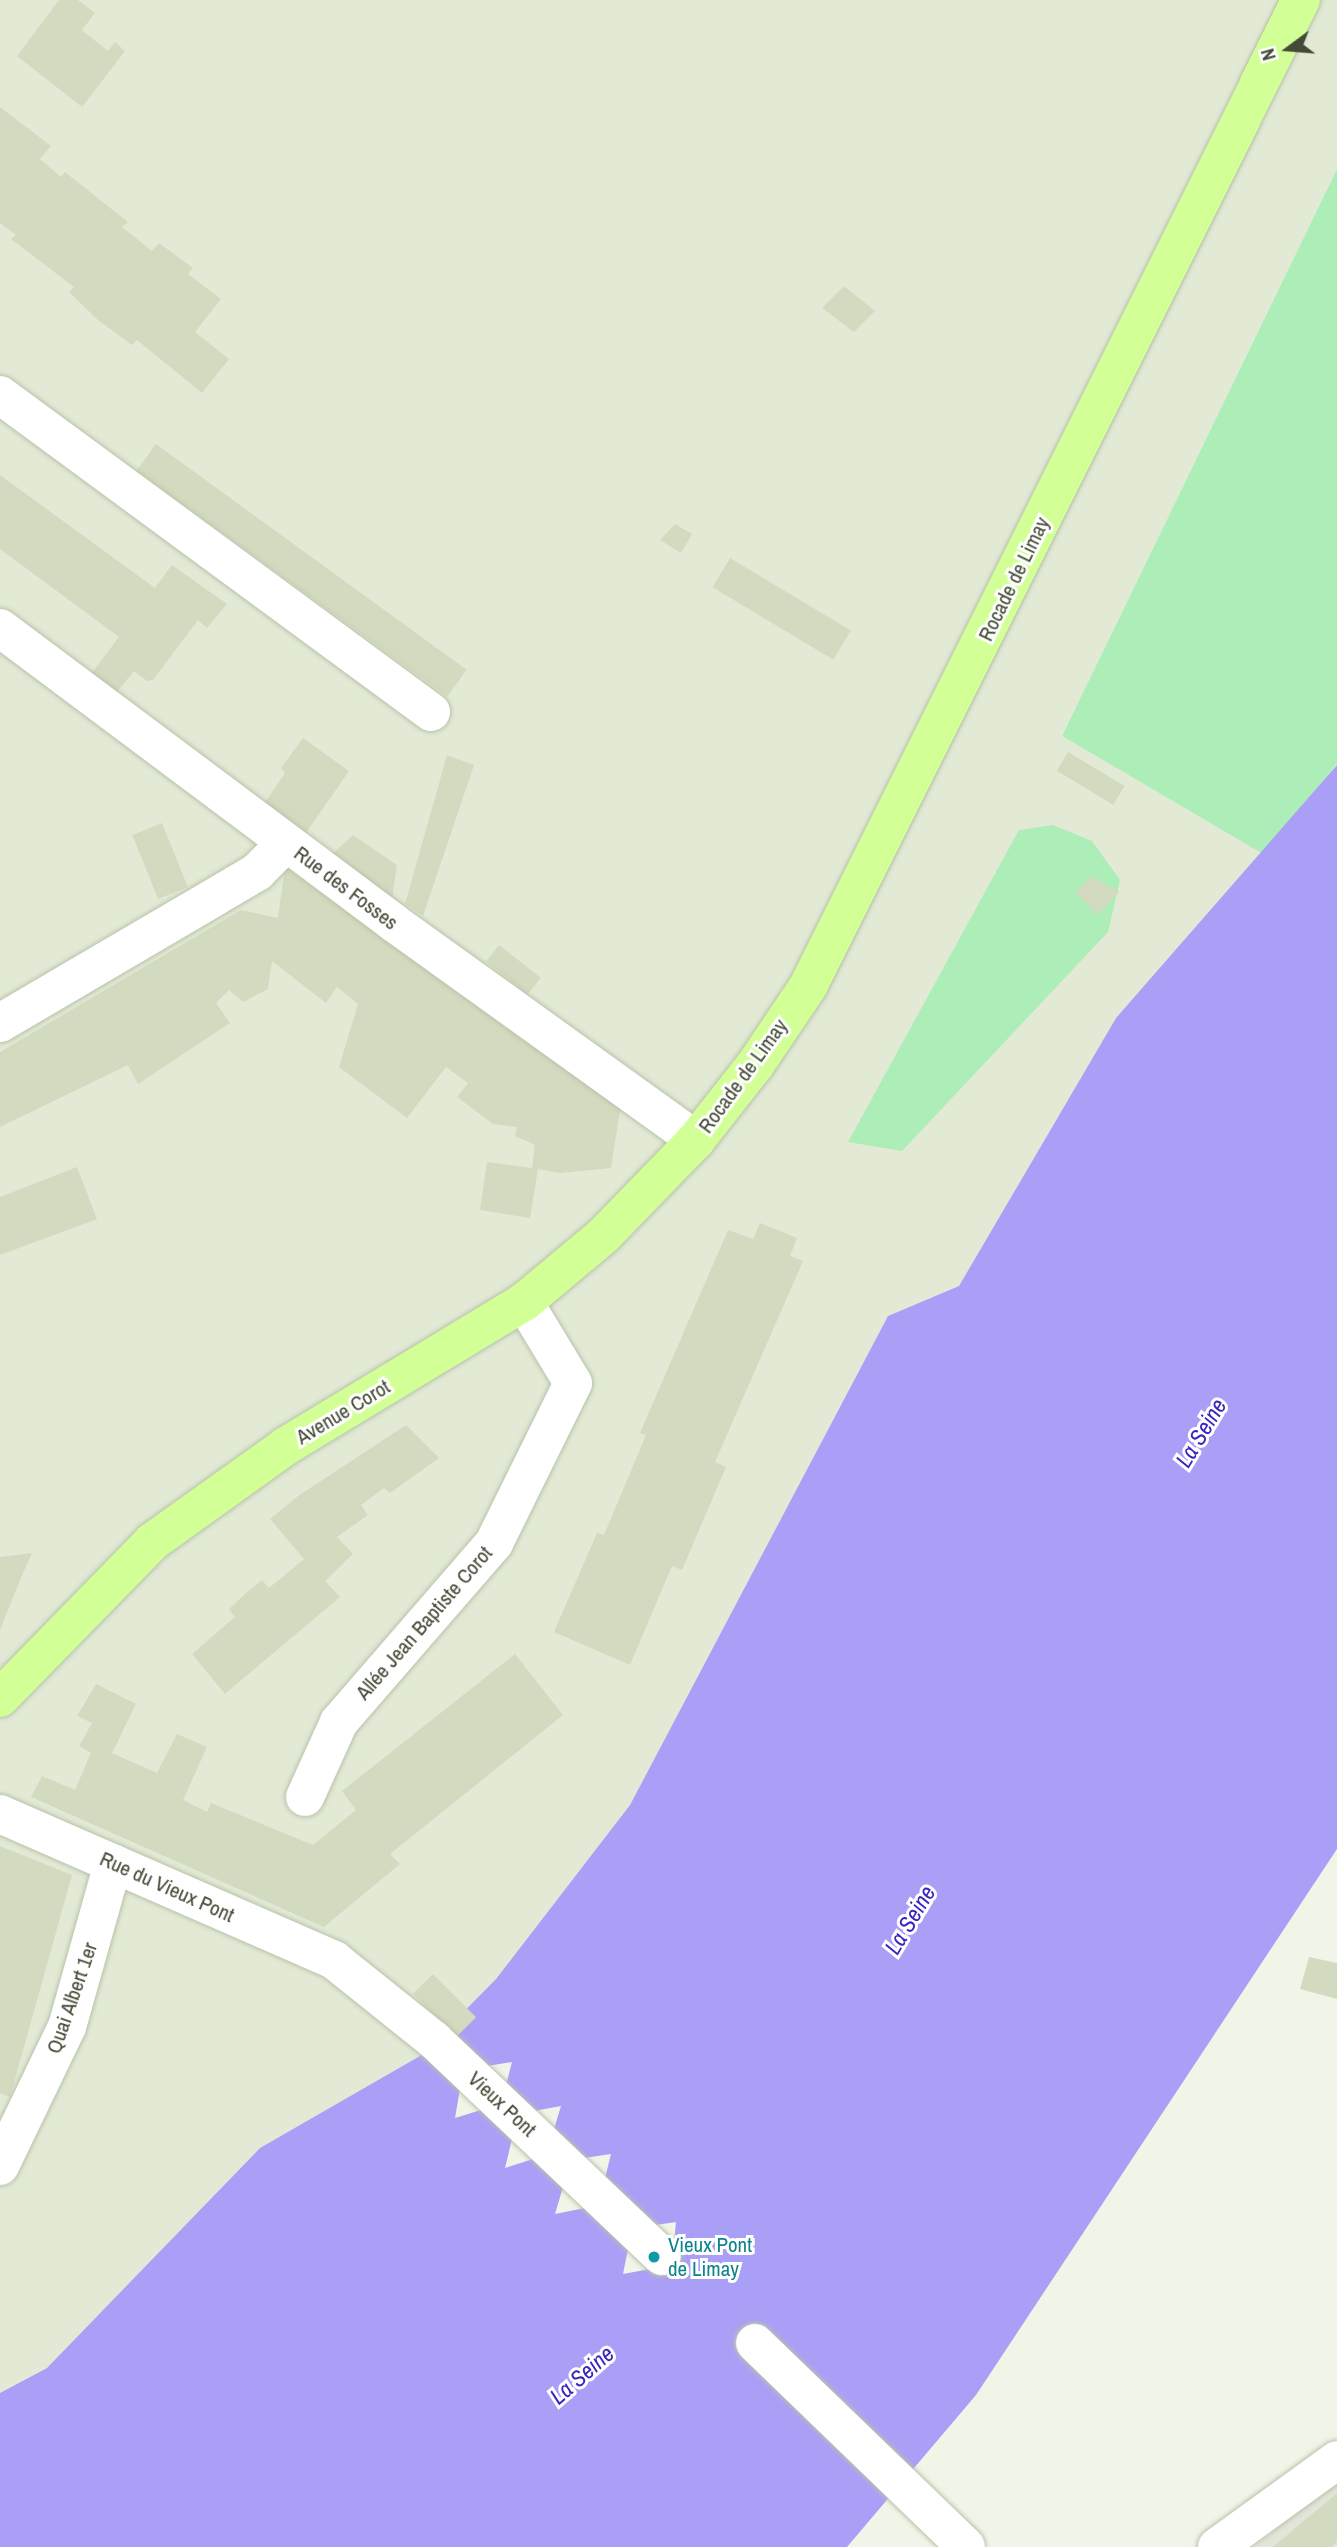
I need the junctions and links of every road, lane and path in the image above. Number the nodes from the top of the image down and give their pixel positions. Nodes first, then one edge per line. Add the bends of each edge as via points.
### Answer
1 (1301, 0) edge
2 (0, 395) edge
3 (0, 628) edge
4 (431, 712) dead end
5 (286, 843) junction
6 (0, 1023) edge
7 (696, 1140) junction
8 (524, 1302) junction
9 (0, 1698) edge
10 (305, 1797) dead end
11 (0, 1814) edge
12 (113, 1863) junction
13 (334, 1960) joint
14 (0, 2166) edge
15 (662, 2256) dead end
16 (755, 2343) dead end
17 (1337, 2460) edge
18 (964, 2544) edge
19 (1217, 2547) edge

1 - 7 main road, Rocade de Limay via 808,985 755,1065
2 - 4 street
3 - 5 street, Rue des Fosses
5 - 6 street via 257,872
5 - 7 street, Rue des Fosses
7 - 8 main road, Avenue Corot via 604,1236
8 - 9 main road, Avenue Corot via 286,1446 152,1542
8 - 10 street, Allée Jean Baptiste Corot via 573,1383 494,1543 339,1722
11 - 12 street, Rue du Vieux Pont
12 - 13 street, Rue du Vieux Pont
12 - 14 street, Quai Albert 1er via 67,2027
13 - 15 street, Vieux Pont via 434,2040
16 - 18 street
17 - 19 street

